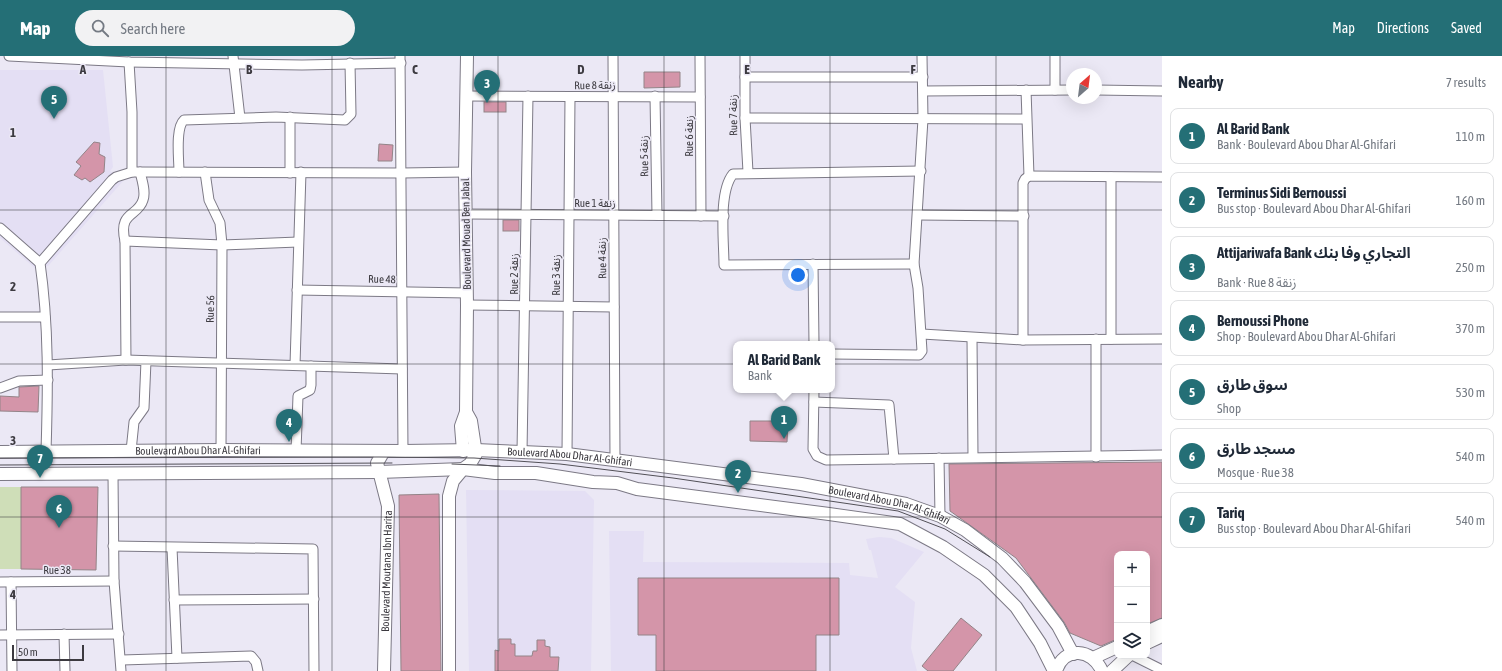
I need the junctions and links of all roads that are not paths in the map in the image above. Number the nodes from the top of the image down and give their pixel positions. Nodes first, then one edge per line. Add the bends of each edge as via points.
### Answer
1 (8, 56) edge
2 (467, 56) edge
3 (613, 56) edge
4 (700, 56) edge
5 (745, 56) edge
6 (922, 56) edge
7 (1055, 56) edge
8 (234, 59) edge
9 (401, 60) edge
10 (128, 62) junction
11 (350, 63) junction
12 (745, 77) junction
13 (923, 77) junction
14 (923, 90) junction
15 (1026, 90) junction
16 (1055, 90) junction
17 (1066, 90) edge
18 (1102, 90) edge
19 (1162, 91) edge
20 (466, 96) junction
21 (528, 96) junction
22 (612, 96) junction
23 (655, 96) junction
24 (570, 97) junction
25 (700, 97) junction
26 (290, 117) junction
27 (240, 118) junction
28 (745, 118) junction
29 (923, 119) junction
30 (1026, 119) junction
31 (921, 171) junction
32 (136, 172) junction
33 (179, 172) junction
34 (205, 172) junction
35 (290, 172) junction
36 (301, 172) junction
37 (464, 172) junction
38 (748, 172) junction
39 (402, 174) junction
40 (1029, 176) junction
41 (1111, 176) junction
42 (1162, 177) edge
43 (465, 214) junction
44 (526, 214) junction
45 (569, 215) junction
46 (613, 215) junction
47 (657, 215) junction
48 (918, 215) junction
49 (701, 216) junction
50 (724, 216) junction
51 (1024, 216) junction
52 (0, 228) edge
53 (125, 241) junction
54 (298, 242) junction
55 (222, 245) junction
56 (40, 263) junction
57 (813, 264) junction
58 (914, 264) junction
59 (297, 290) junction
60 (403, 291) junction
61 (467, 299) junction
62 (526, 305) junction
63 (568, 307) junction
64 (614, 307) junction
65 (46, 316) junction
66 (0, 317) edge
67 (922, 334) junction
68 (972, 338) junction
69 (1110, 339) junction
70 (1162, 339) edge
71 (1024, 340) junction
72 (1096, 340) junction
73 (814, 341) edge
74 (835, 354) edge
75 (126, 360) junction
76 (146, 361) junction
77 (221, 364) junction
78 (48, 365) junction
79 (295, 365) junction
80 (311, 366) junction
81 (402, 368) junction
82 (48, 380) junction
83 (0, 388) edge
84 (814, 393) edge
85 (814, 402) junction
86 (466, 412) junction
87 (221, 450) junction
88 (476, 450) junction
89 (131, 451) junction
90 (296, 451) junction
91 (384, 451) junction
92 (463, 451) junction
93 (0, 452) edge
94 (46, 452) junction
95 (404, 452) junction
96 (522, 452) junction
97 (567, 454) junction
98 (1162, 455) edge
99 (973, 457) junction
100 (939, 458) junction
101 (1096, 458) junction
102 (894, 459) junction
103 (615, 460) junction
104 (463, 469) junction
105 (378, 472) junction
106 (0, 474) edge
107 (113, 474) junction
108 (940, 516) junction
109 (113, 546) junction
110 (172, 548) junction
111 (114, 581) junction
112 (0, 582) edge
113 (11, 582) junction
114 (314, 599) junction
115 (174, 600) junction
116 (1162, 625) edge
117 (1150, 631) edge
118 (64, 634) junction
119 (119, 634) junction
120 (0, 635) edge
121 (12, 636) junction
122 (1162, 636) edge
123 (1150, 642) edge
124 (1114, 648) edge
125 (1073, 654) junction
126 (176, 658) junction
127 (1093, 658) junction
128 (1125, 659) edge
129 (1140, 659) edge
130 (122, 660) junction
131 (1162, 670) edge
132 (12, 671) edge
133 (65, 671) edge
134 (121, 671) edge
135 (258, 671) edge
136 (314, 671) edge
137 (384, 671) edge
138 (449, 671) edge
139 (1055, 671) edge
140 (1102, 671) edge
141 (1112, 671) edge

1 - 10 street
2 - 20 street, Boulevard Mouad Ben Jabal
3 - 22 street, Rue 4 زنقة
4 - 25 street, Rue 6 زنقة
5 - 12 street, Rue 7 زنقة
6 - 13 street
7 - 16 street
8 - 10 street
8 - 11 street via 302,65
8 - 27 street
9 - 11 street
9 - 39 street
10 - 32 street
11 - 26 street via 350,118 345,120
12 - 13 street
12 - 28 street, Rue 7 زنقة
13 - 14 street
14 - 15 street
14 - 29 street
15 - 16 street
15 - 30 street
16 - 17 street
18 - 19 street
20 - 21 street, Rue 8 زنقة
20 - 37 street, Boulevard Mouad Ben Jabal
21 - 24 street, Rue 8 زنقة
21 - 44 street, Rue 2 زنقة
22 - 23 street, Rue 8 زنقة
22 - 24 street, Rue 8 زنقة
22 - 46 street, Rue 4 زنقة
23 - 25 street, Rue 8 زنقة
23 - 47 street, Rue 5 زنقة
24 - 45 street, Rue 3 زنقة
25 - 49 street, Rue 6 زنقة
26 - 27 street
26 - 35 street
27 - 33 street via 184,120 179,131
28 - 29 street
28 - 38 street, Rue 7 زنقة
29 - 30 street
29 - 31 street
30 - 40 street
31 - 38 street
31 - 48 street
32 - 33 street
32 - 53 street via 144,199 124,224
32 - 56 street via 116,177 106,185
33 - 34 street
34 - 35 street
34 - 55 street, Rue 56 via 209,200 220,223
35 - 36 street
36 - 39 street
36 - 54 street
37 - 39 street
37 - 43 street, Boulevard Mouad Ben Jabal
38 - 50 street via 733,174 728,182
39 - 60 street
40 - 41 street
40 - 51 street via 1023,183
41 - 42 street
41 - 69 street
43 - 44 street, Rue 1 زنقة
43 - 61 street, Boulevard Mouad Ben Jabal
44 - 45 street, Rue 1 زنقة
44 - 62 street, Rue 2 زنقة
45 - 46 street, Rue 1 زنقة
45 - 63 street, Rue 3 زنقة
46 - 47 street, Rue 1 زنقة
46 - 64 street, Rue 4 زنقة
47 - 49 street, Rue 1 زنقة
48 - 51 street
48 - 58 street
49 - 50 street, Rue 1 زنقة
50 - 57 street via 724,265
51 - 71 street
52 - 56 street
53 - 55 street
53 - 75 street
54 - 55 street
54 - 59 street
55 - 77 street, Rue 56
56 - 65 street
57 - 58 street
57 - 73 street
58 - 67 street
59 - 60 street, Rue 48
59 - 79 street
60 - 61 street, Rue 48
60 - 81 street
61 - 62 street, Rue 48
61 - 86 street, Boulevard Mouad Ben Jabal
62 - 63 street, Rue 48
62 - 96 street, Rue 2 زنقة
63 - 64 street, Rue 48
63 - 97 street, Rue 3 زنقة
64 - 103 street, Rue 4 زنقة
65 - 66 street
65 - 78 street
67 - 68 street
67 - 74 street via 922,351 919,355
68 - 71 street
68 - 99 street
69 - 70 street
69 - 72 street
71 - 72 street
72 - 101 street
75 - 76 street
75 - 78 street
76 - 77 street
76 - 89 street via 144,408 134,422
77 - 79 street
77 - 87 street, Rue 56
78 - 82 street
79 - 80 street
80 - 81 street
80 - 90 street via 310,390 298,396
81 - 95 street
82 - 83 street via 19,381
82 - 94 street
84 - 85 street
85 - 102 street via 889,405
85 - 102 street via 813,449 817,456 826,460
86 - 88 street, Boulevard Mouad Ben Jabal via 471,421
86 - 92 street, Boulevard Mouad Ben Jabal via 461,426
87 - 89 street, Boulevard Abou Dhar Al-Ghifari
87 - 90 street, Boulevard Abou Dhar Al-Ghifari
88 - 92 street, Boulevard Abou Dhar Al-Ghifari
88 - 96 street, Boulevard Abou Dhar Al-Ghifari
88 - 104 street via 472,461
89 - 94 street, Boulevard Abou Dhar Al-Ghifari
90 - 91 street, Boulevard Abou Dhar Al-Ghifari
91 - 95 street, Boulevard Abou Dhar Al-Ghifari
91 - 105 street via 377,463
92 - 95 street, Boulevard Abou Dhar Al-Ghifari
93 - 94 street, Boulevard Abou Dhar Al-Ghifari
96 - 97 street, Boulevard Abou Dhar Al-Ghifari
97 - 103 street, Boulevard Abou Dhar Al-Ghifari
98 - 101 street
99 - 100 street
99 - 101 street
100 - 102 street
100 - 108 street
103 - 108 street, Boulevard Abou Dhar Al-Ghifari via 801,484 906,504
104 - 105 street, Boulevard Abou Dhar Al-Ghifari
104 - 138 street via 453,481 449,496
104 - 139 street, Boulevard Abou Dhar Al-Ghifari via 536,473 900,524 943,546 984,575 1016,608
105 - 107 street, Boulevard Abou Dhar Al-Ghifari
105 - 137 street, Boulevard Moutana Ibn Harita via 388,506
106 - 107 street, Boulevard Abou Dhar Al-Ghifari
107 - 109 street
108 - 125 street, Boulevard Abou Dhar Al-Ghifari via 965,530 1002,558 1026,582 1058,626
109 - 110 street
109 - 111 street
110 - 114 street via 313,549
110 - 115 street
111 - 113 street, Rue 38
111 - 119 street
112 - 113 street, Rue 38
113 - 121 street
114 - 115 street
114 - 136 street
115 - 126 street
116 - 117 street
118 - 119 street
118 - 121 street
118 - 133 street
119 - 130 street
120 - 121 street
121 - 132 street
122 - 123 street
124 - 127 street
125 - 127 street via 1086,654
125 - 139 street via 1064,658
126 - 130 street
126 - 135 street via 251,656
127 - 140 street
128 - 141 street
129 - 131 street
130 - 134 street

